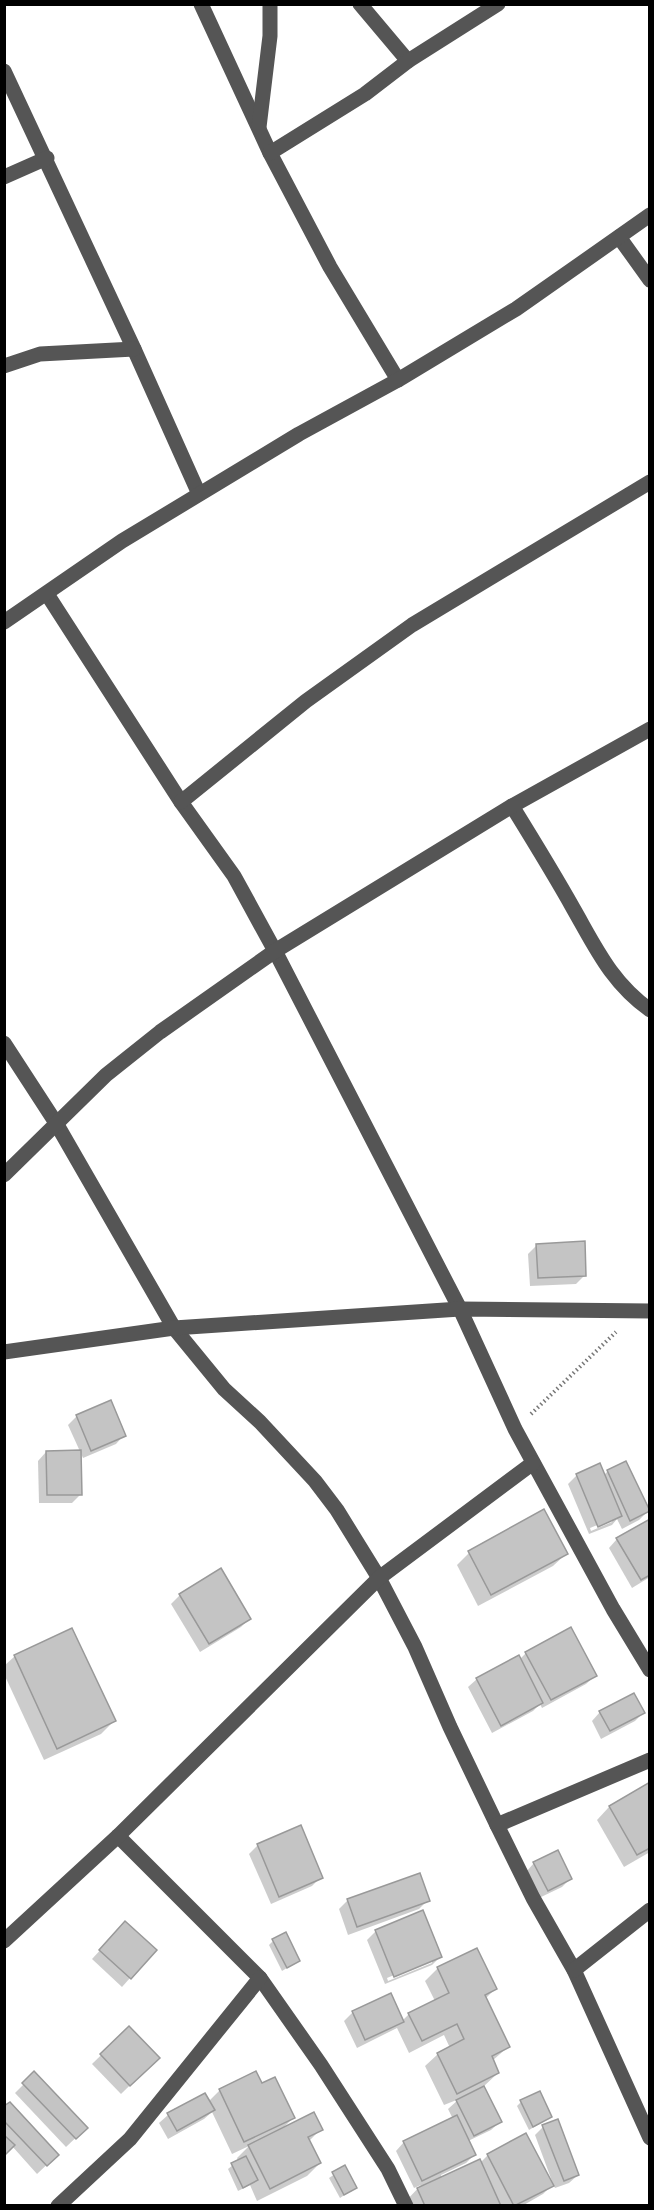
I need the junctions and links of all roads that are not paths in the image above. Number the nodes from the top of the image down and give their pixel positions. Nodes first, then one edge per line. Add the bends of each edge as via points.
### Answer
1 (201, 4) edge
2 (270, 4) edge
3 (360, 4) edge
4 (498, 4) edge
5 (408, 61) junction
6 (4, 71) edge
7 (258, 128) junction
8 (270, 153) junction
9 (46, 158) junction
10 (4, 177) edge
11 (650, 215) edge
12 (620, 237) junction
13 (650, 280) edge
14 (134, 349) junction
15 (4, 366) edge
16 (398, 380) junction
17 (650, 482) edge
18 (199, 495) junction
19 (47, 594) junction
20 (4, 622) edge
21 (650, 729) edge
22 (180, 802) junction
23 (512, 806) junction
24 (275, 951) junction
25 (650, 1010) edge
26 (4, 1043) edge
27 (56, 1124) junction
28 (4, 1175) edge
29 (460, 1310) junction
30 (643, 1311) edge
31 (174, 1328) junction
32 (4, 1352) edge
33 (533, 1462) junction
34 (379, 1578) junction
35 (648, 1662) edge
36 (650, 1760) edge
37 (497, 1825) junction
38 (118, 1836) junction
39 (650, 1910) edge
40 (4, 1941) edge
41 (574, 1970) junction
42 (260, 1978) junction
43 (650, 2138) edge
44 (58, 2205) edge
45 (406, 2205) edge

1 - 7 street
2 - 7 street via 270,36
3 - 5 street
4 - 5 street
5 - 8 street via 365,94
6 - 9 street
7 - 8 street
8 - 16 street via 330,267
9 - 10 street
9 - 14 street
11 - 12 street
12 - 13 street
12 - 16 street via 516,309
14 - 15 street via 40,354
14 - 18 street
16 - 18 street
17 - 22 street via 412,625 306,700
18 - 19 street via 122,541
19 - 20 street
19 - 22 street
21 - 23 street
22 - 24 street via 234,876
23 - 24 street
23 - 25 street via 594,948 628,992
24 - 27 street via 160,1032 106,1075
24 - 29 street
26 - 27 street
27 - 28 street
27 - 31 street
29 - 30 street
29 - 31 street
29 - 33 street
31 - 32 street
31 - 34 street via 224,1389 315,1481
33 - 34 street
33 - 35 street
34 - 37 street
34 - 38 street
36 - 37 street
37 - 41 street
38 - 40 street
38 - 42 street
39 - 41 street
41 - 43 street
42 - 44 street via 130,2139
42 - 45 street via 388,2169

